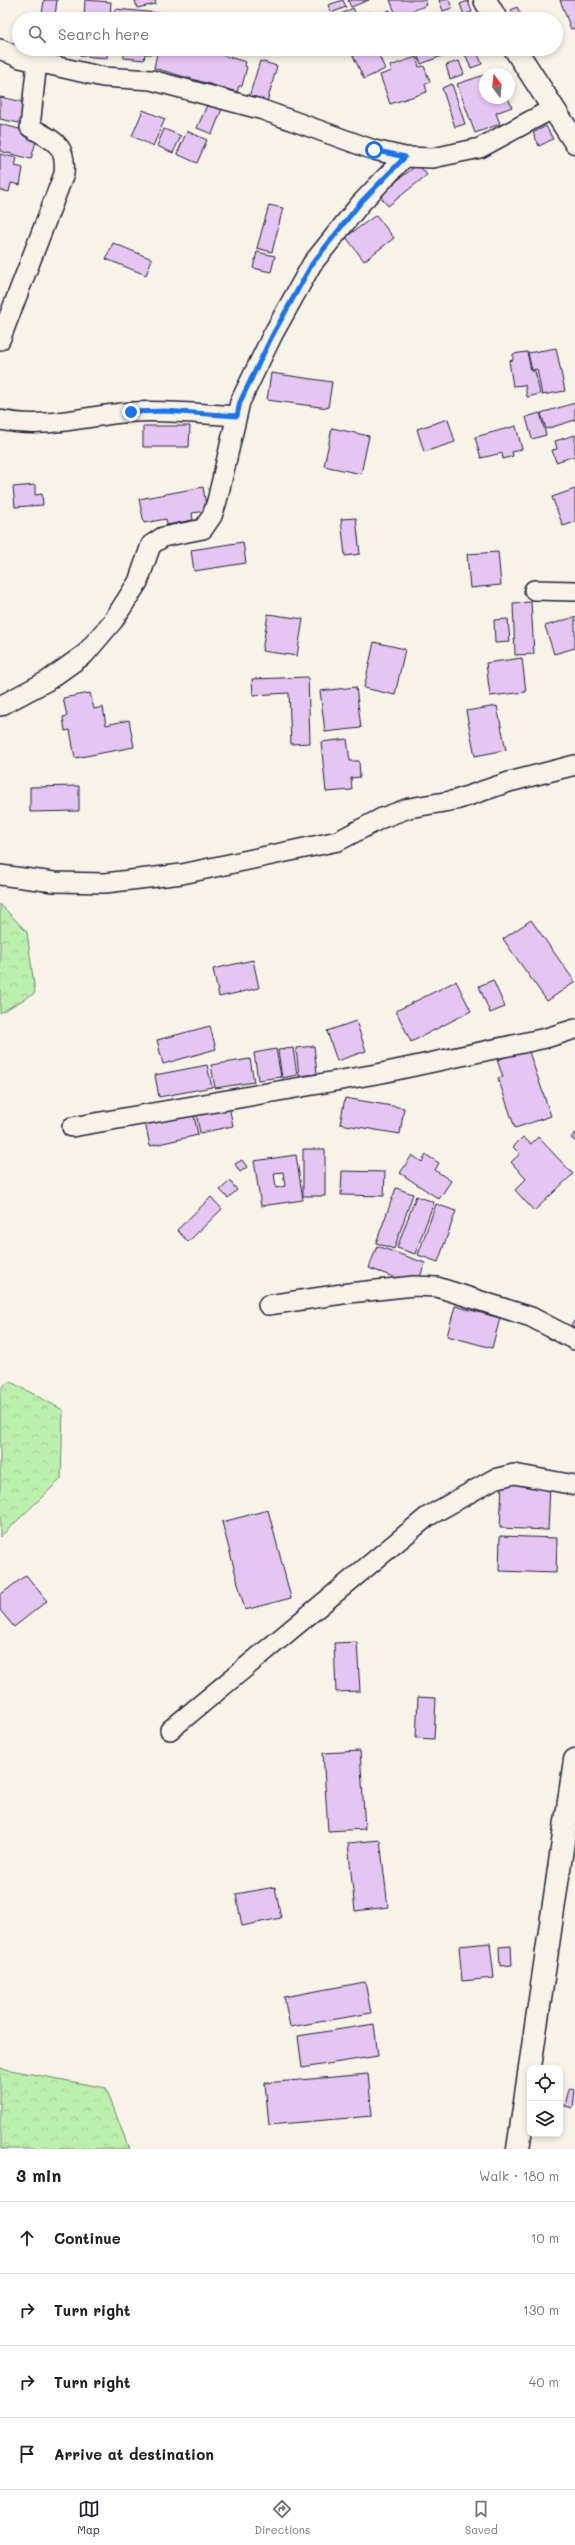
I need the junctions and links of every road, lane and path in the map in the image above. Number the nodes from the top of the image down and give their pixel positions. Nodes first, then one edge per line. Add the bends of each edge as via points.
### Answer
1 (0, 48) edge
2 (12, 54) edge
3 (16, 56) edge
4 (519, 56) edge
5 (37, 62) junction
6 (552, 109) junction
7 (575, 142) edge
8 (405, 157) junction
9 (0, 340) edge
10 (237, 416) junction
11 (0, 420) edge
12 (534, 590) dead end
13 (575, 591) edge
14 (0, 706) edge
15 (575, 765) edge
16 (0, 875) edge
17 (575, 1029) edge
18 (72, 1127) dead end
19 (268, 1305) dead end
20 (575, 1340) edge
21 (575, 1485) edge
22 (170, 1730) dead end
23 (575, 1760) edge
24 (518, 2149) edge

1 - 2 street
3 - 5 street
4 - 6 main road
5 - 8 street via 103,77 151,80 260,109 374,150
5 - 9 street via 30,127 58,144 66,158 64,174
6 - 7 main road
6 - 8 street via 480,148 433,158
8 - 10 street via 361,202 312,264 272,336 240,402
10 - 11 street via 165,411 131,412 45,425
10 - 14 street via 217,501 212,516 202,529 163,537 151,544 138,582 113,621 85,654 47,681
12 - 13 street
15 - 16 street via 509,782 456,800 409,808 382,818 338,841 182,874 105,883 54,882
17 - 18 street via 546,1038 382,1073
19 - 20 street via 349,1292 414,1286 437,1287 531,1317
21 - 22 street via 514,1474 494,1479 427,1517
23 - 24 main road

